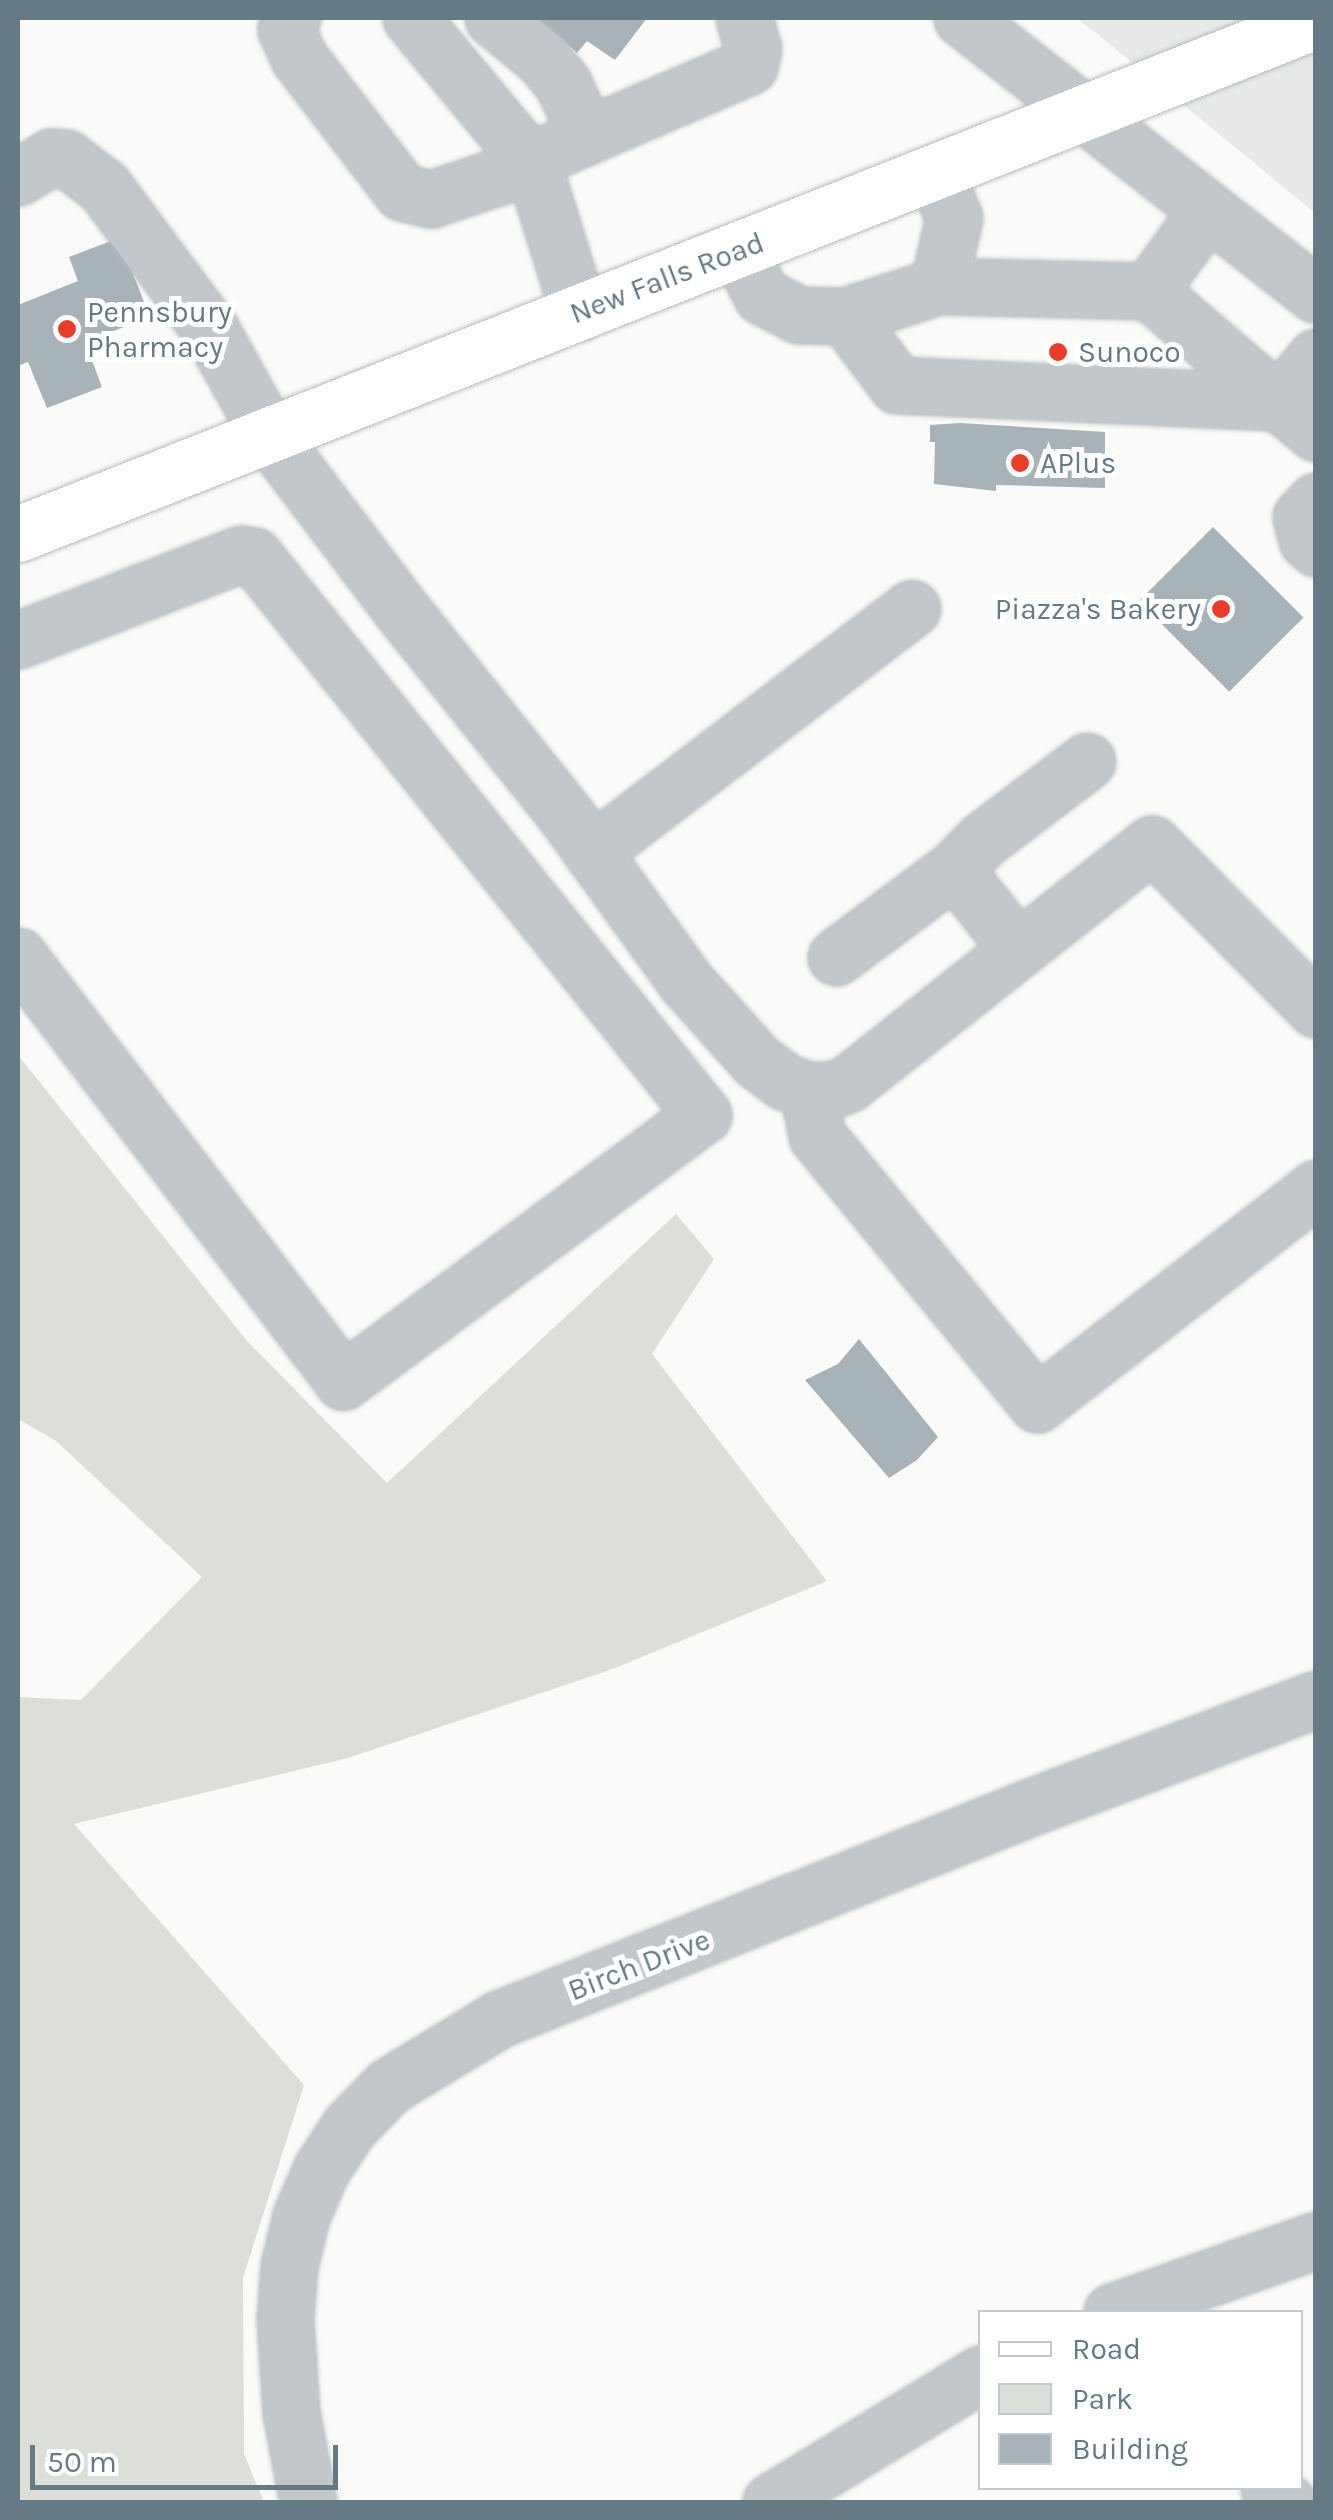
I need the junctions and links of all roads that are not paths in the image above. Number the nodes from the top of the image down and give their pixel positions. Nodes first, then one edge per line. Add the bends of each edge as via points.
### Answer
1 (292, 18) edge
2 (411, 18) edge
3 (493, 18) edge
4 (744, 18) edge
5 (962, 18) edge
6 (1316, 21) edge
7 (1084, 114) junction
8 (587, 135) junction
9 (534, 165) junction
10 (936, 172) junction
11 (18, 177) edge
12 (1207, 211) junction
13 (738, 250) junction
14 (938, 286) junction
15 (1148, 291) junction
16 (1316, 295) edge
17 (579, 313) junction
18 (844, 316) junction
19 (1316, 357) edge
20 (1297, 418) edge
21 (269, 434) junction
22 (1316, 502) edge
23 (18, 534) edge
24 (1316, 548) edge
25 (912, 608) dead end
26 (18, 640) edge
27 (455, 677) junction
28 (385, 719) junction
29 (1087, 761) dead end
30 (592, 852) junction
31 (954, 869) junction
32 (1018, 949) junction
33 (18, 956) edge
34 (836, 956) dead end
35 (1316, 1010) edge
36 (808, 1090) junction
37 (1316, 1188) edge
38 (1315, 1700) edge
39 (1316, 2240) edge
40 (1168, 2303) edge
41 (1124, 2310) edge
42 (978, 2375) edge
43 (308, 2502) edge
44 (771, 2502) edge

1 - 9 street via 286,29 298,58 402,192 431,200
2 - 9 street
3 - 8 street via 543,59
4 - 8 street via 754,49 749,66
5 - 7 street
6 - 7 main road, New Falls Road
7 - 10 main road, New Falls Road
7 - 12 street
8 - 9 street
9 - 17 street
10 - 13 main road, New Falls Road
10 - 14 street via 954,218
11 - 21 street via 51,157 66,158 104,187 211,332
12 - 15 street
12 - 16 street
13 - 17 main road, New Falls Road
13 - 18 street via 762,296 798,315
14 - 15 street
14 - 18 street
15 - 20 street
17 - 21 main road, New Falls Road
18 - 20 street via 897,386
19 - 20 street
21 - 23 main road, New Falls Road
21 - 27 street
22 - 24 street via 1301,517 1306,540
25 - 30 street
26 - 28 street via 241,554 254,556
27 - 28 street
27 - 30 street
28 - 33 street via 704,1115 342,1381
29 - 31 street
30 - 36 street via 686,982 757,1061
31 - 32 street
31 - 34 street
32 - 35 street via 1152,844
32 - 36 street via 849,1082
36 - 37 street via 817,1136 1036,1404
38 - 43 street, Birch Drive via 499,2019 389,2086 349,2127 321,2170 289,2266 290,2412
39 - 40 street
40 - 41 street
42 - 44 street

